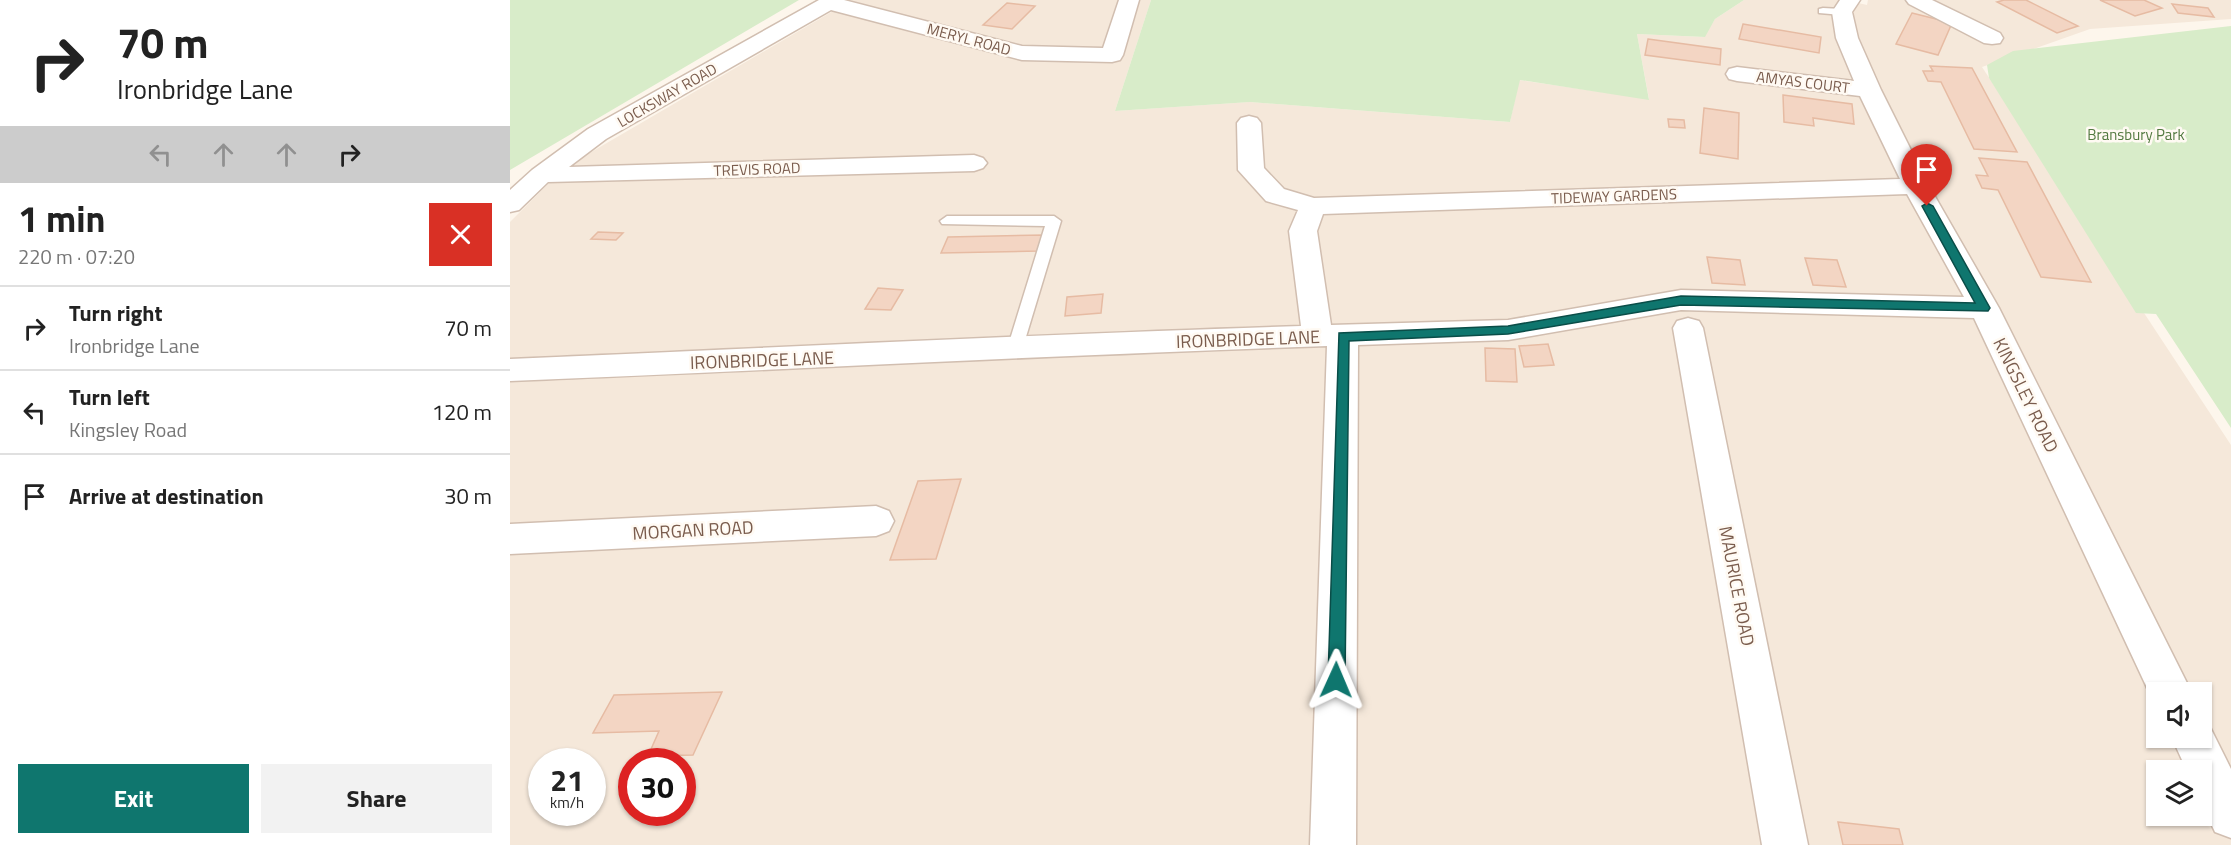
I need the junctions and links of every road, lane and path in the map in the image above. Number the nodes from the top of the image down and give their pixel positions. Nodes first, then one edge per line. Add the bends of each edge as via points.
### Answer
1 (1129, 0) edge
2 (1916, 0) edge
3 (832, 1) edge
4 (1838, 8) edge
5 (1992, 38) dead end
6 (1737, 74) dead end
7 (1869, 90) junction
8 (1249, 123) dead end
9 (974, 163) dead end
10 (541, 175) junction
11 (1916, 186) junction
12 (510, 204) edge
13 (1312, 207) junction
14 (946, 221) dead end
15 (1984, 308) junction
16 (1688, 328) dead end
17 (1330, 337) junction
18 (1016, 346) junction
19 (510, 370) edge
20 (876, 521) dead end
21 (510, 539) edge
22 (2166, 682) edge
23 (2198, 748) edge
24 (2231, 816) edge
25 (1333, 845) edge
26 (1785, 845) edge

1 - 3 street, MERYL ROAD via 1112,55 1022,53
2 - 5 street
3 - 10 street, LOCKSWAY ROAD via 597,135
4 - 7 street, KINGSLEY ROAD via 1846,38
6 - 7 street, AMYAS COURT
7 - 11 street, KINGSLEY ROAD
8 - 13 street, TIDEWAY GARDENS via 1251,171 1275,195
9 - 10 street, TREVIS ROAD
10 - 12 street, LOCKSWAY ROAD
11 - 13 street, TIDEWAY GARDENS
11 - 15 street, KINGSLEY ROAD
13 - 17 street via 1303,231
14 - 18 lane via 1054,221
15 - 17 street, IRONBRIDGE LANE via 1681,300 1508,330
15 - 22 street, KINGSLEY ROAD
16 - 26 street, MAURICE ROAD
17 - 18 street, IRONBRIDGE LANE
17 - 25 street
18 - 19 street, IRONBRIDGE LANE
20 - 21 street, MORGAN ROAD
23 - 24 street

